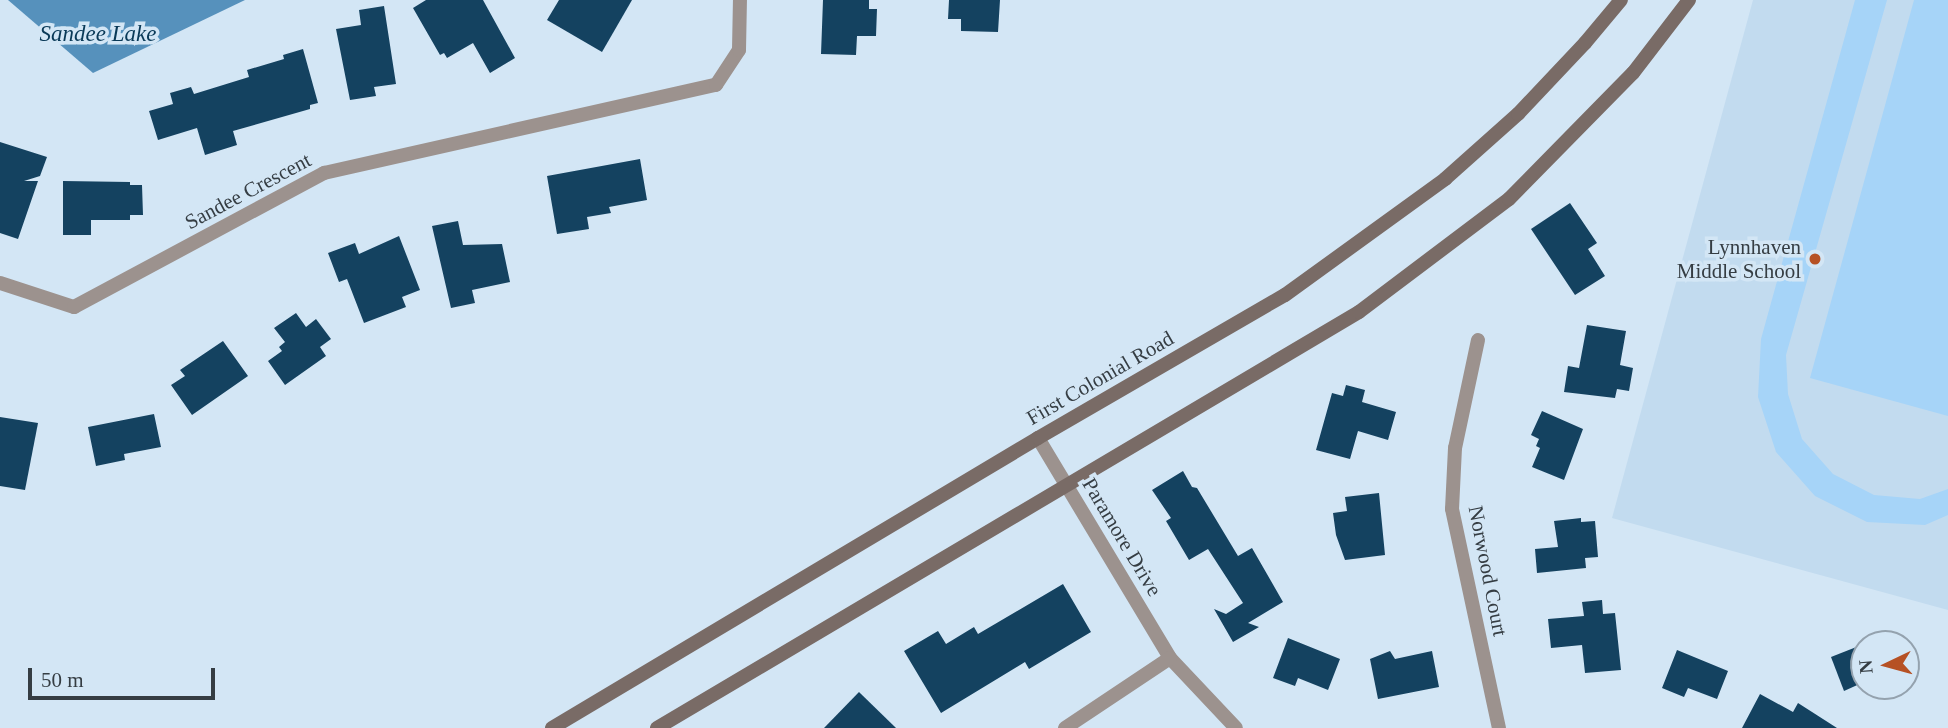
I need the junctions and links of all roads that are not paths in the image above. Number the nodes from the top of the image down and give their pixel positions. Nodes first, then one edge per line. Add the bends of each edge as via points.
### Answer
1 (740, 0) edge
2 (1621, 0) edge
3 (1689, 0) edge
4 (0, 283) edge
5 (1478, 340) dead end
6 (1038, 438) junction
7 (1067, 485) junction
8 (1170, 657) junction
9 (552, 728) edge
10 (657, 728) edge
11 (1065, 728) edge
12 (1236, 728) edge
13 (1499, 728) edge

1 - 4 street, Sandee Crescent via 739,50 716,85 324,173 74,307
2 - 6 main road, First Colonial Road via 1518,114 1445,179 1285,295
3 - 7 main road via 1633,73 1509,199 1359,312
5 - 13 street, Norwood Court via 1455,448 1452,509
6 - 7 street, Paramore Drive
6 - 9 main road, First Colonial Road
7 - 8 street, Paramore Drive
7 - 10 main road
8 - 11 street
8 - 12 street, Paramore Drive

